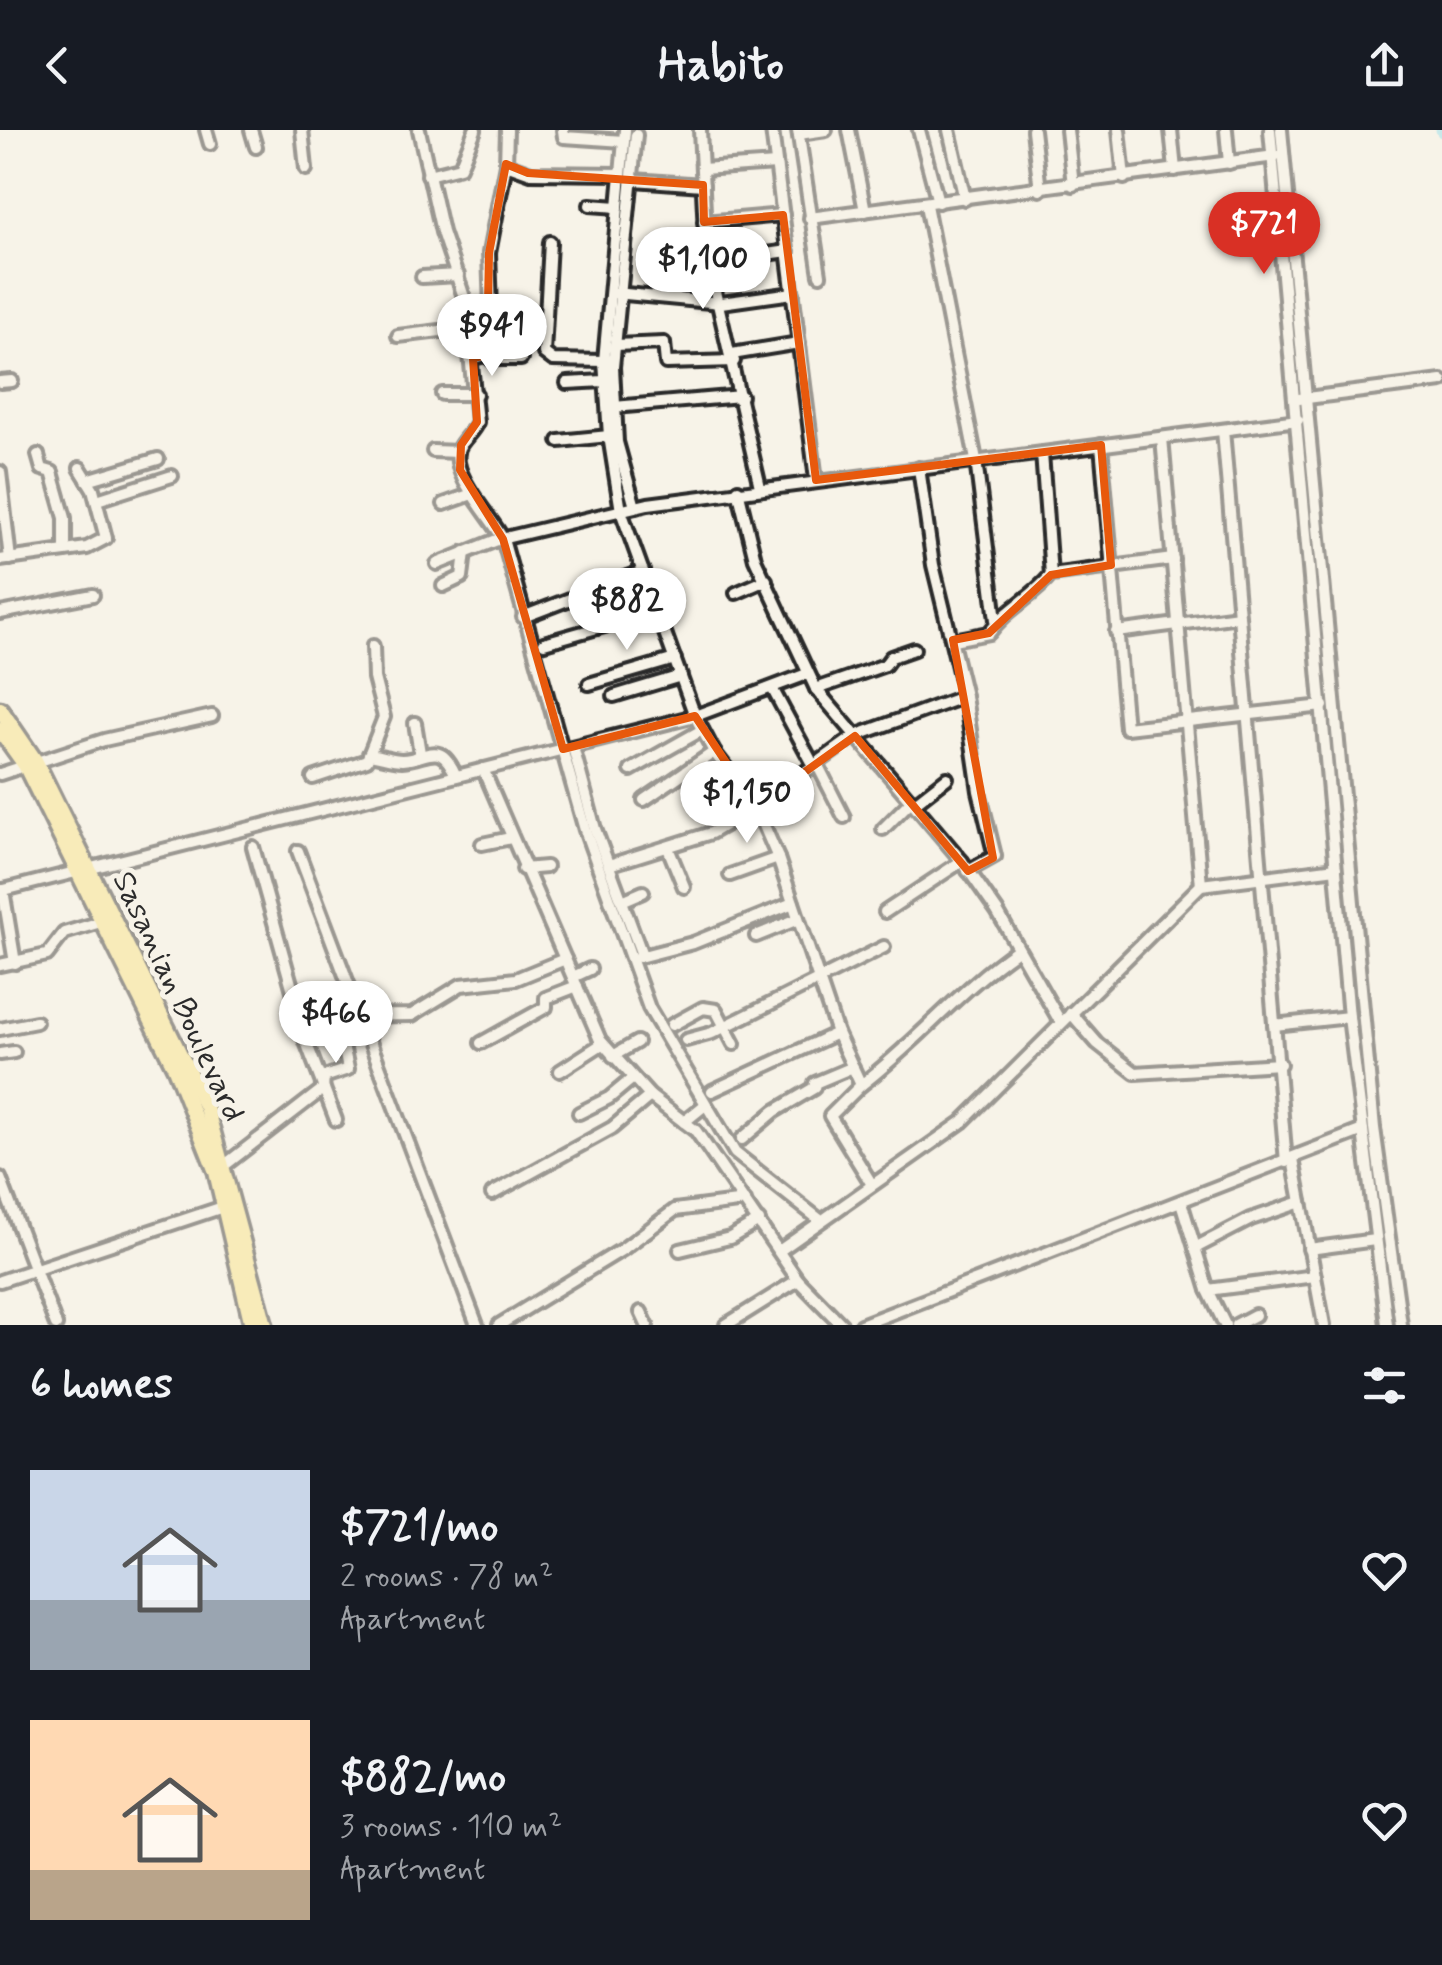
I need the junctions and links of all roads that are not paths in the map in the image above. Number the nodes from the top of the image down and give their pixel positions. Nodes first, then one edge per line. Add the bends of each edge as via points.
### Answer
1 (206, 130) edge
2 (252, 130) edge
3 (302, 130) edge
4 (418, 130) edge
5 (475, 130) edge
6 (506, 130) edge
7 (563, 130) edge
8 (700, 130) edge
9 (772, 130) edge
10 (826, 130) edge
11 (849, 130) edge
12 (919, 130) edge
13 (949, 130) edge
14 (1032, 130) edge
15 (1067, 130) edge
16 (1118, 130) edge
17 (1171, 130) edge
18 (1226, 130) edge
19 (1270, 130) edge
20 (1281, 130) edge
21 (798, 132) edge
22 (628, 136) edge
23 (210, 144) dead end
24 (256, 147) dead end
25 (1278, 156) junction
26 (1229, 163) junction
27 (506, 164) junction
28 (776, 164) junction
29 (306, 169) dead end
30 (702, 169) junction
31 (1175, 170) junction
32 (428, 174) junction
33 (621, 174) junction
34 (1124, 178) junction
35 (634, 180) junction
36 (703, 185) junction
37 (1072, 185) junction
38 (1040, 190) junction
39 (964, 199) junction
40 (938, 202) junction
41 (590, 205) dead end
42 (926, 205) junction
43 (618, 207) junction
44 (864, 210) junction
45 (783, 216) junction
46 (810, 218) junction
47 (704, 222) junction
48 (550, 242) dead end
49 (788, 252) junction
50 (709, 262) junction
51 (458, 275) junction
52 (820, 275) dead end
53 (422, 277) dead end
54 (615, 293) junction
55 (793, 293) junction
56 (721, 303) junction
57 (398, 336) dead end
58 (470, 337) junction
59 (799, 343) junction
60 (615, 345) junction
61 (487, 354) junction
62 (473, 358) junction
63 (733, 358) junction
64 (521, 359) dead end
65 (607, 365) junction
66 (604, 381) junction
67 (1442, 381) edge
68 (568, 383) dead end
69 (442, 394) dead end
70 (476, 394) junction
71 (741, 396) junction
72 (1300, 399) junction
73 (614, 407) junction
74 (1298, 420) junction
75 (1223, 430) junction
76 (608, 436) junction
77 (1162, 438) junction
78 (559, 440) dead end
79 (1100, 445) junction
80 (433, 451) dead end
81 (458, 452) junction
82 (1042, 453) junction
83 (38, 455) dead end
84 (158, 459) dead end
85 (976, 460) junction
86 (80, 468) dead end
87 (920, 468) junction
88 (0, 472) edge
89 (172, 476) dead end
90 (87, 480) junction
91 (816, 480) junction
92 (760, 486) junction
93 (738, 490) junction
94 (472, 494) junction
95 (97, 500) junction
96 (444, 504) dead end
97 (634, 507) junction
98 (621, 511) junction
99 (503, 539) junction
100 (65, 551) junction
101 (465, 552) junction
102 (1173, 559) junction
103 (5, 560) edge
104 (437, 564) dead end
105 (1111, 565) junction
106 (642, 571) junction
107 (1051, 575) junction
108 (766, 580) junction
109 (443, 586) dead end
110 (736, 593) dead end
111 (94, 596) dead end
112 (658, 612) junction
113 (0, 613) edge
114 (529, 615) junction
115 (1239, 616) junction
116 (996, 620) junction
117 (1178, 624) junction
118 (1116, 632) junction
119 (953, 640) junction
120 (544, 642) dead end
121 (372, 646) dead end
122 (914, 649) dead end
123 (675, 659) junction
124 (807, 674) junction
125 (680, 676) junction
126 (589, 684) dead end
127 (772, 688) junction
128 (816, 689) junction
129 (614, 696) dead end
130 (966, 696) junction
131 (1323, 706) junction
132 (0, 708) edge
133 (212, 716) dead end
134 (695, 716) junction
135 (1248, 716) junction
136 (415, 723) dead end
137 (1186, 723) junction
138 (0, 730) edge
139 (702, 730) junction
140 (855, 736) junction
141 (568, 748) junction
142 (714, 752) junction
143 (420, 753) junction
144 (369, 754) junction
145 (31, 763) junction
146 (815, 765) junction
147 (483, 769) junction
148 (631, 770) dead end
149 (0, 774) edge
150 (456, 776) junction
151 (313, 778) dead end
152 (947, 778) dead end
153 (644, 800) dead end
154 (914, 802) junction
155 (756, 807) junction
156 (844, 818) dead end
157 (883, 829) dead end
158 (511, 838) junction
159 (482, 844) dead end
160 (253, 847) dead end
161 (668, 848) junction
162 (298, 851) dead end
163 (778, 858) junction
164 (609, 865) junction
165 (965, 866) junction
166 (546, 867) dead end
167 (1336, 868) junction
168 (523, 869) junction
169 (86, 871) junction
170 (730, 875) dead end
171 (1262, 877) junction
172 (1201, 885) junction
173 (684, 887) dead end
174 (2, 891) edge
175 (642, 892) dead end
176 (622, 901) junction
177 (792, 903) junction
178 (885, 912) dead end
179 (798, 919) junction
180 (104, 921) junction
181 (756, 936) dead end
182 (884, 948) dead end
183 (1017, 950) junction
184 (637, 958) junction
185 (565, 959) junction
186 (15, 963) junction
187 (0, 966) edge
188 (590, 969) dead end
189 (820, 981) junction
190 (575, 982) junction
191 (1071, 1013) junction
192 (337, 1016) junction
193 (357, 1016) junction
194 (1349, 1016) junction
195 (36, 1022) dead end
196 (1061, 1023) junction
197 (672, 1025) dead end
198 (724, 1025) junction
199 (1274, 1025) junction
200 (300, 1026) dead end
201 (0, 1029) edge
202 (837, 1034) junction
203 (686, 1040) dead end
204 (637, 1042) dead end
205 (480, 1043) dead end
206 (602, 1044) junction
207 (734, 1044) dead end
208 (14, 1052) dead end
209 (0, 1054) edge
210 (613, 1056) junction
211 (1280, 1064) junction
212 (853, 1067) junction
213 (560, 1071) dead end
214 (633, 1078) junction
215 (862, 1085) junction
216 (323, 1089) junction
217 (712, 1091) dead end
218 (650, 1096) junction
219 (705, 1105) junction
220 (579, 1113) dead end
221 (336, 1120) dead end
222 (684, 1122) junction
223 (1374, 1128) junction
224 (1361, 1131) junction
225 (742, 1138) dead end
226 (1289, 1161) junction
227 (220, 1169) junction
228 (0, 1178) edge
229 (871, 1183) junction
230 (492, 1194) dead end
231 (746, 1201) junction
232 (1181, 1202) junction
233 (1301, 1202) junction
234 (223, 1207) junction
235 (820, 1220) junction
236 (759, 1221) junction
237 (1375, 1240) junction
238 (1195, 1248) junction
239 (1308, 1248) junction
240 (680, 1250) dead end
241 (779, 1250) junction
242 (34, 1270) junction
243 (1315, 1276) junction
244 (798, 1280) junction
245 (0, 1281) edge
246 (1208, 1290) junction
247 (642, 1312) dead end
248 (1255, 1315) dead end
249 (56, 1325) edge
250 (252, 1325) edge
251 (265, 1325) edge
252 (477, 1325) edge
253 (498, 1325) edge
254 (647, 1325) edge
255 (726, 1325) edge
256 (842, 1325) edge
257 (861, 1325) edge
258 (1225, 1325) edge
259 (1236, 1325) edge
260 (1324, 1325) edge
261 (1387, 1325) edge
262 (1401, 1325) edge

1 - 23 street
2 - 24 street
3 - 29 street
4 - 32 street
5 - 32 street via 460,166
6 - 27 street
7 - 22 street via 566,137
8 - 30 street
9 - 28 street
10 - 21 street
11 - 44 street
12 - 40 street
13 - 39 street
14 - 38 street
15 - 37 street
16 - 34 street
17 - 31 street
18 - 26 street
19 - 25 street
20 - 25 street
21 - 46 street
22 - 33 street
22 - 35 street
25 - 26 street
25 - 72 street
26 - 31 street
27 - 33 street via 530,173
27 - 61 street via 489,253
28 - 30 street
28 - 45 street
30 - 36 street
31 - 34 street
32 - 51 street
33 - 43 street
34 - 37 street
35 - 36 street
35 - 54 street
36 - 47 street
37 - 38 street
38 - 39 street
39 - 40 street
40 - 42 street
41 - 43 street
42 - 44 street
42 - 85 street
43 - 54 street
44 - 46 street
45 - 47 street
45 - 49 street
46 - 52 street
47 - 50 street
48 - 65 street via 544,353 553,360
49 - 50 street
49 - 55 street
50 - 56 street
51 - 53 street
51 - 58 street
54 - 56 street
54 - 60 street
54 - 65 street
55 - 56 street
55 - 59 street
56 - 63 street
57 - 58 street via 440,331
58 - 62 street
59 - 63 street
59 - 91 street
60 - 63 street via 664,343 666,364
60 - 65 street
61 - 62 street
61 - 64 street
62 - 70 street
63 - 71 street
65 - 66 street
65 - 73 street
66 - 68 street
66 - 76 street
67 - 72 street
69 - 70 street
70 - 81 street via 477,422
71 - 73 street
71 - 92 street
72 - 74 street
72 - 223 street
73 - 97 street
74 - 75 street
74 - 131 street
75 - 77 street
75 - 115 street
76 - 78 street
76 - 98 street
77 - 79 street
77 - 102 street
79 - 82 street
79 - 105 street
80 - 81 street
81 - 94 street
82 - 85 street
82 - 107 street
83 - 100 street via 59,494
84 - 90 street
85 - 87 street
85 - 116 street
86 - 90 street
87 - 91 street
87 - 119 street via 932,565
88 - 103 street
89 - 95 street
90 - 95 street
91 - 92 street
92 - 93 street
93 - 97 street
93 - 108 street
94 - 96 street
94 - 99 street
95 - 100 street via 106,538
97 - 98 street
98 - 99 street
98 - 106 street
99 - 101 street
99 - 114 street
100 - 103 street
101 - 104 street
101 - 109 street via 462,577
102 - 105 street
102 - 117 street
105 - 107 street
105 - 118 street
106 - 112 street
106 - 114 street
107 - 116 street via 1034,596
108 - 110 street
108 - 124 street
111 - 113 street
112 - 120 street
112 - 123 street
114 - 141 street
115 - 117 street
115 - 135 street
116 - 119 street via 989,633
117 - 118 street
117 - 137 street
118 - 137 street via 1126,728
119 - 130 street
121 - 144 street via 384,717
122 - 128 street
123 - 125 street
123 - 126 street
124 - 127 street
124 - 128 street
125 - 129 street
125 - 134 street
127 - 134 street
127 - 146 street
128 - 140 street
130 - 140 street
130 - 165 street via 994,856
131 - 135 street
131 - 167 street
132 - 145 highway, Sasanian Boulevard
133 - 145 street
134 - 139 street
134 - 141 street
135 - 137 street
135 - 171 street
136 - 143 street
137 - 172 street
138 - 145 highway, Sasanian Boulevard
139 - 142 street
139 - 148 street
140 - 146 street
140 - 154 street
141 - 147 street
141 - 164 street
141 - 184 street via 585,830
142 - 153 street
142 - 155 street
143 - 144 street via 400,760
143 - 150 street via 445,756
144 - 151 street via 358,766
145 - 149 street
145 - 169 highway, Sasanian Boulevard
146 - 155 street
146 - 156 street
147 - 150 street
147 - 158 street
150 - 169 street
152 - 154 street
154 - 157 street
154 - 165 street
155 - 161 street
155 - 163 street
158 - 159 street
158 - 168 street
160 - 192 street via 295,998
161 - 164 street
161 - 173 street
162 - 193 street
163 - 170 street
163 - 177 street
164 - 176 street
165 - 178 street
165 - 183 street
166 - 168 street
167 - 171 street
167 - 194 street
168 - 185 street
169 - 174 street
169 - 180 highway, Sasanian Boulevard
169 - 227 highway, Sasanian Boulevard via 177,1040 206,1106
171 - 172 street
171 - 199 street
172 - 191 street
174 - 186 street
175 - 176 street
176 - 184 street
177 - 179 street
177 - 184 street
179 - 181 street
179 - 189 street
180 - 186 street via 64,933 47,955
180 - 227 highway, Sasanian Boulevard
182 - 189 street
183 - 196 street
183 - 215 street
184 - 219 street via 654,1018
185 - 190 street
185 - 193 street via 516,979 461,985 412,1015
186 - 187 street
188 - 190 street
189 - 198 street
189 - 202 street
190 - 205 street via 546,998 546,1007
190 - 206 street
191 - 196 street
191 - 211 street via 1135,1073
192 - 193 street
192 - 216 street via 348,1069 324,1077
193 - 252 street
194 - 199 street
194 - 224 street
195 - 201 street
196 - 229 street via 962,1122
197 - 198 street via 703,1008 716,1010
198 - 203 street
198 - 207 street
199 - 211 street
200 - 216 street
202 - 212 street
202 - 217 street
204 - 210 street
206 - 210 street
206 - 213 street
208 - 209 street
210 - 214 street
211 - 226 street
212 - 215 street
212 - 225 street via 815,1083
214 - 218 street
214 - 220 street
215 - 229 street via 829,1114
216 - 221 street
216 - 227 street
218 - 222 street
218 - 230 street via 612,1128
219 - 222 street
219 - 235 street via 743,1162
222 - 231 street
223 - 224 street
223 - 262 street
224 - 226 street
224 - 237 street
226 - 232 street
226 - 233 street
227 - 234 highway, Sasanian Boulevard
227 - 251 highway, Sasanian Boulevard
228 - 242 street
229 - 235 street
231 - 236 street
231 - 253 street via 675,1210
232 - 238 street
232 - 257 street
233 - 238 street
233 - 239 street
234 - 242 street
234 - 250 highway, Sasanian Boulevard
235 - 241 street
236 - 240 street via 724,1240
236 - 241 street
237 - 239 street
237 - 261 street
238 - 246 street
239 - 243 street
241 - 244 street
242 - 245 street
242 - 249 street
243 - 246 street
243 - 260 street
244 - 255 street
244 - 256 street
246 - 258 street
247 - 254 street
248 - 259 street

